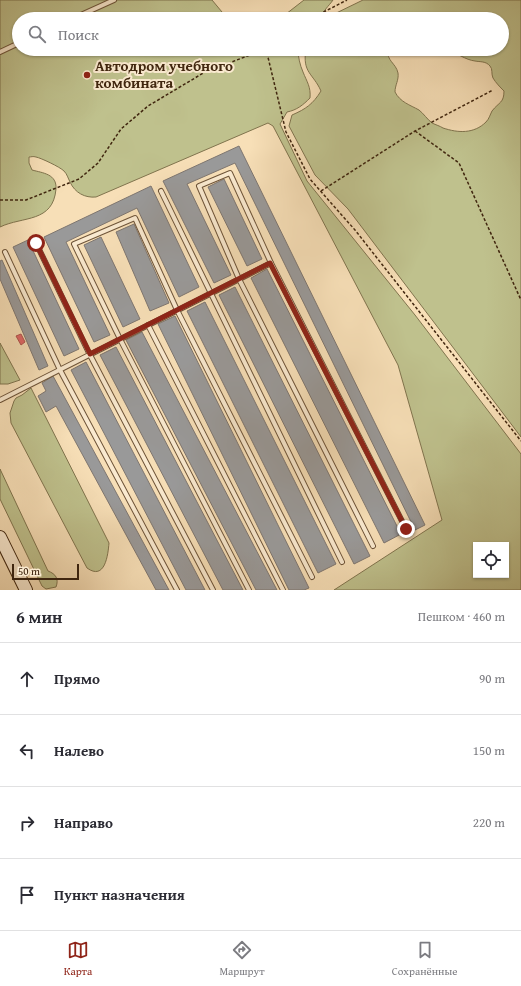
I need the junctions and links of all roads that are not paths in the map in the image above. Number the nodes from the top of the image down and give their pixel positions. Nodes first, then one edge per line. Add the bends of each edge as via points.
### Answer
1 (114, 0) edge
2 (87, 12) edge
3 (12, 47) edge
4 (0, 52) edge
5 (160, 191) dead end
6 (36, 243) dead end
7 (6, 252) dead end
8 (270, 263) junction
9 (239, 279) junction
10 (210, 294) junction
11 (177, 310) junction
12 (148, 325) junction
13 (120, 340) junction
14 (90, 354) junction
15 (60, 370) junction
16 (0, 400) edge
17 (406, 529) dead end
18 (0, 537) edge
19 (373, 546) dead end
20 (342, 562) dead end
21 (312, 577) dead end
22 (26, 590) edge
23 (177, 590) edge
24 (213, 590) edge
25 (250, 590) edge
26 (283, 590) edge

1 - 2 lane
3 - 4 lane
5 - 10 lane
6 - 14 lane
7 - 15 lane
8 - 9 lane
8 - 9 lane via 230,173 199,186
8 - 17 lane
9 - 10 lane
9 - 19 lane
10 - 11 lane
10 - 20 lane
11 - 12 lane
11 - 13 lane via 135,218 74,244
11 - 21 lane
12 - 13 lane
12 - 26 lane
13 - 14 lane
13 - 25 lane
14 - 15 lane
14 - 24 lane
15 - 16 lane
15 - 23 lane
18 - 22 main road

